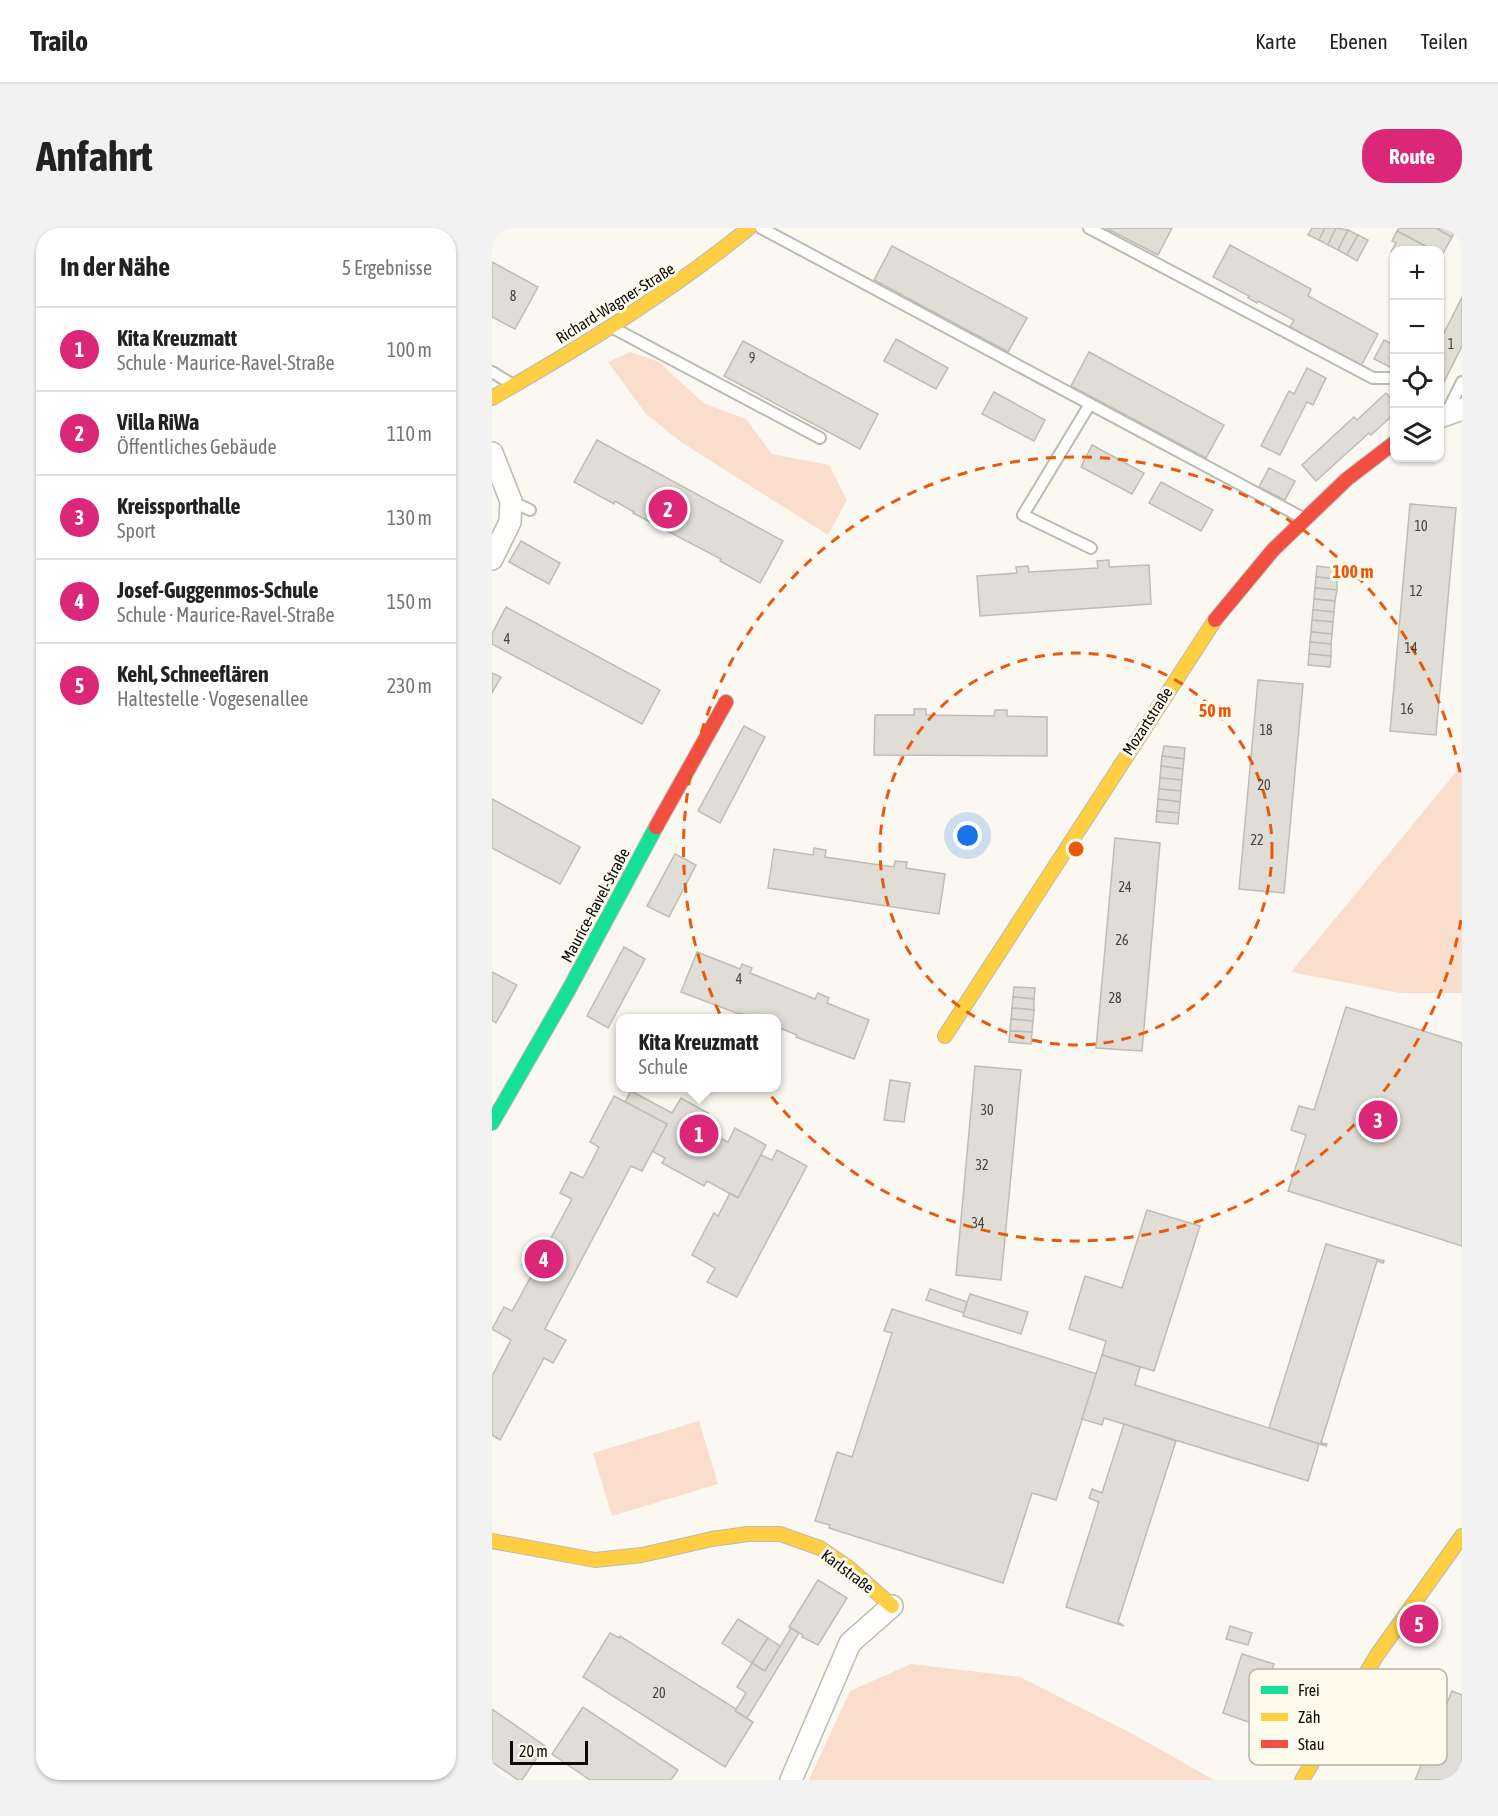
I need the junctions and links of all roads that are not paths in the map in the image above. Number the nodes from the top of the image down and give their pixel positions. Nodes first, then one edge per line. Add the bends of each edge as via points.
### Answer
1 (749, 228) edge
2 (761, 228) edge
3 (1089, 228) edge
4 (612, 327) junction
5 (492, 372) edge
6 (1390, 378) edge
7 (1462, 382) edge
8 (514, 386) junction
9 (492, 398) edge
10 (1090, 404) junction
11 (1447, 411) edge
12 (820, 438) dead end
13 (1390, 447) edge
14 (492, 453) edge
15 (1305, 519) junction
16 (1091, 548) dead end
17 (492, 559) edge
18 (726, 702) dead end
19 (945, 1036) dead end
20 (492, 1123) edge
21 (1462, 1536) edge
22 (492, 1541) edge
23 (892, 1606) joint
24 (1368, 1669) edge
25 (790, 1780) edge

1 - 4 street, Richard-Wagner-Straße via 710,261
2 - 10 lane
3 - 6 lane via 1373,378
4 - 8 street, Richard-Wagner-Straße
4 - 12 lane
5 - 8 lane
7 - 11 lane
8 - 9 street, Richard-Wagner-Straße
10 - 15 lane
10 - 16 lane via 1023,515
13 - 15 street, Mozartstraße via 1347,478
14 - 17 street via 521,506
15 - 19 street, Mozartstraße via 1210,624
18 - 20 street, Maurice-Ravel-Straße
21 - 24 street
22 - 23 street, Karlstraße via 595,1560 747,1534 780,1534 820,1548
23 - 25 street, Karlstraße via 850,1643

